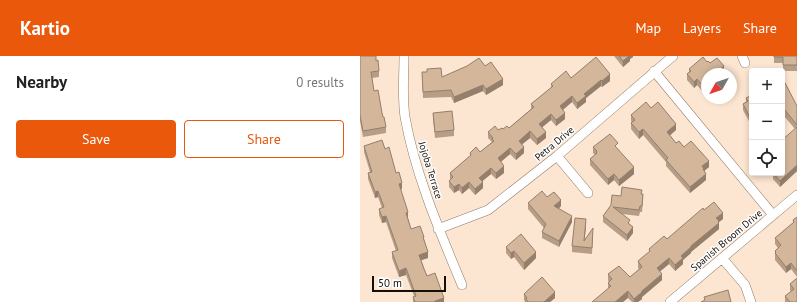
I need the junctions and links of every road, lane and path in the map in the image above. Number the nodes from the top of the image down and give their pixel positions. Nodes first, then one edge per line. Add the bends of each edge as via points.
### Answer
1 (404, 56) edge
2 (673, 56) edge
3 (654, 71) junction
4 (557, 156) junction
5 (588, 193) dead end
6 (797, 195) edge
7 (773, 215) junction
8 (438, 229) junction
9 (722, 258) junction
10 (462, 285) dead end
11 (670, 302) edge
12 (751, 302) edge

1 - 8 street, Jojoba Terrace via 403,93 411,147
2 - 3 street, Petra Drive
3 - 4 street, Petra Drive
3 - 7 street
4 - 5 street
4 - 8 street, Petra Drive via 488,210
6 - 7 street, Spanish Broom Drive
7 - 9 street, Spanish Broom Drive
8 - 10 street, Jojoba Terrace
9 - 11 street, Spanish Broom Drive
9 - 12 street via 745,285

